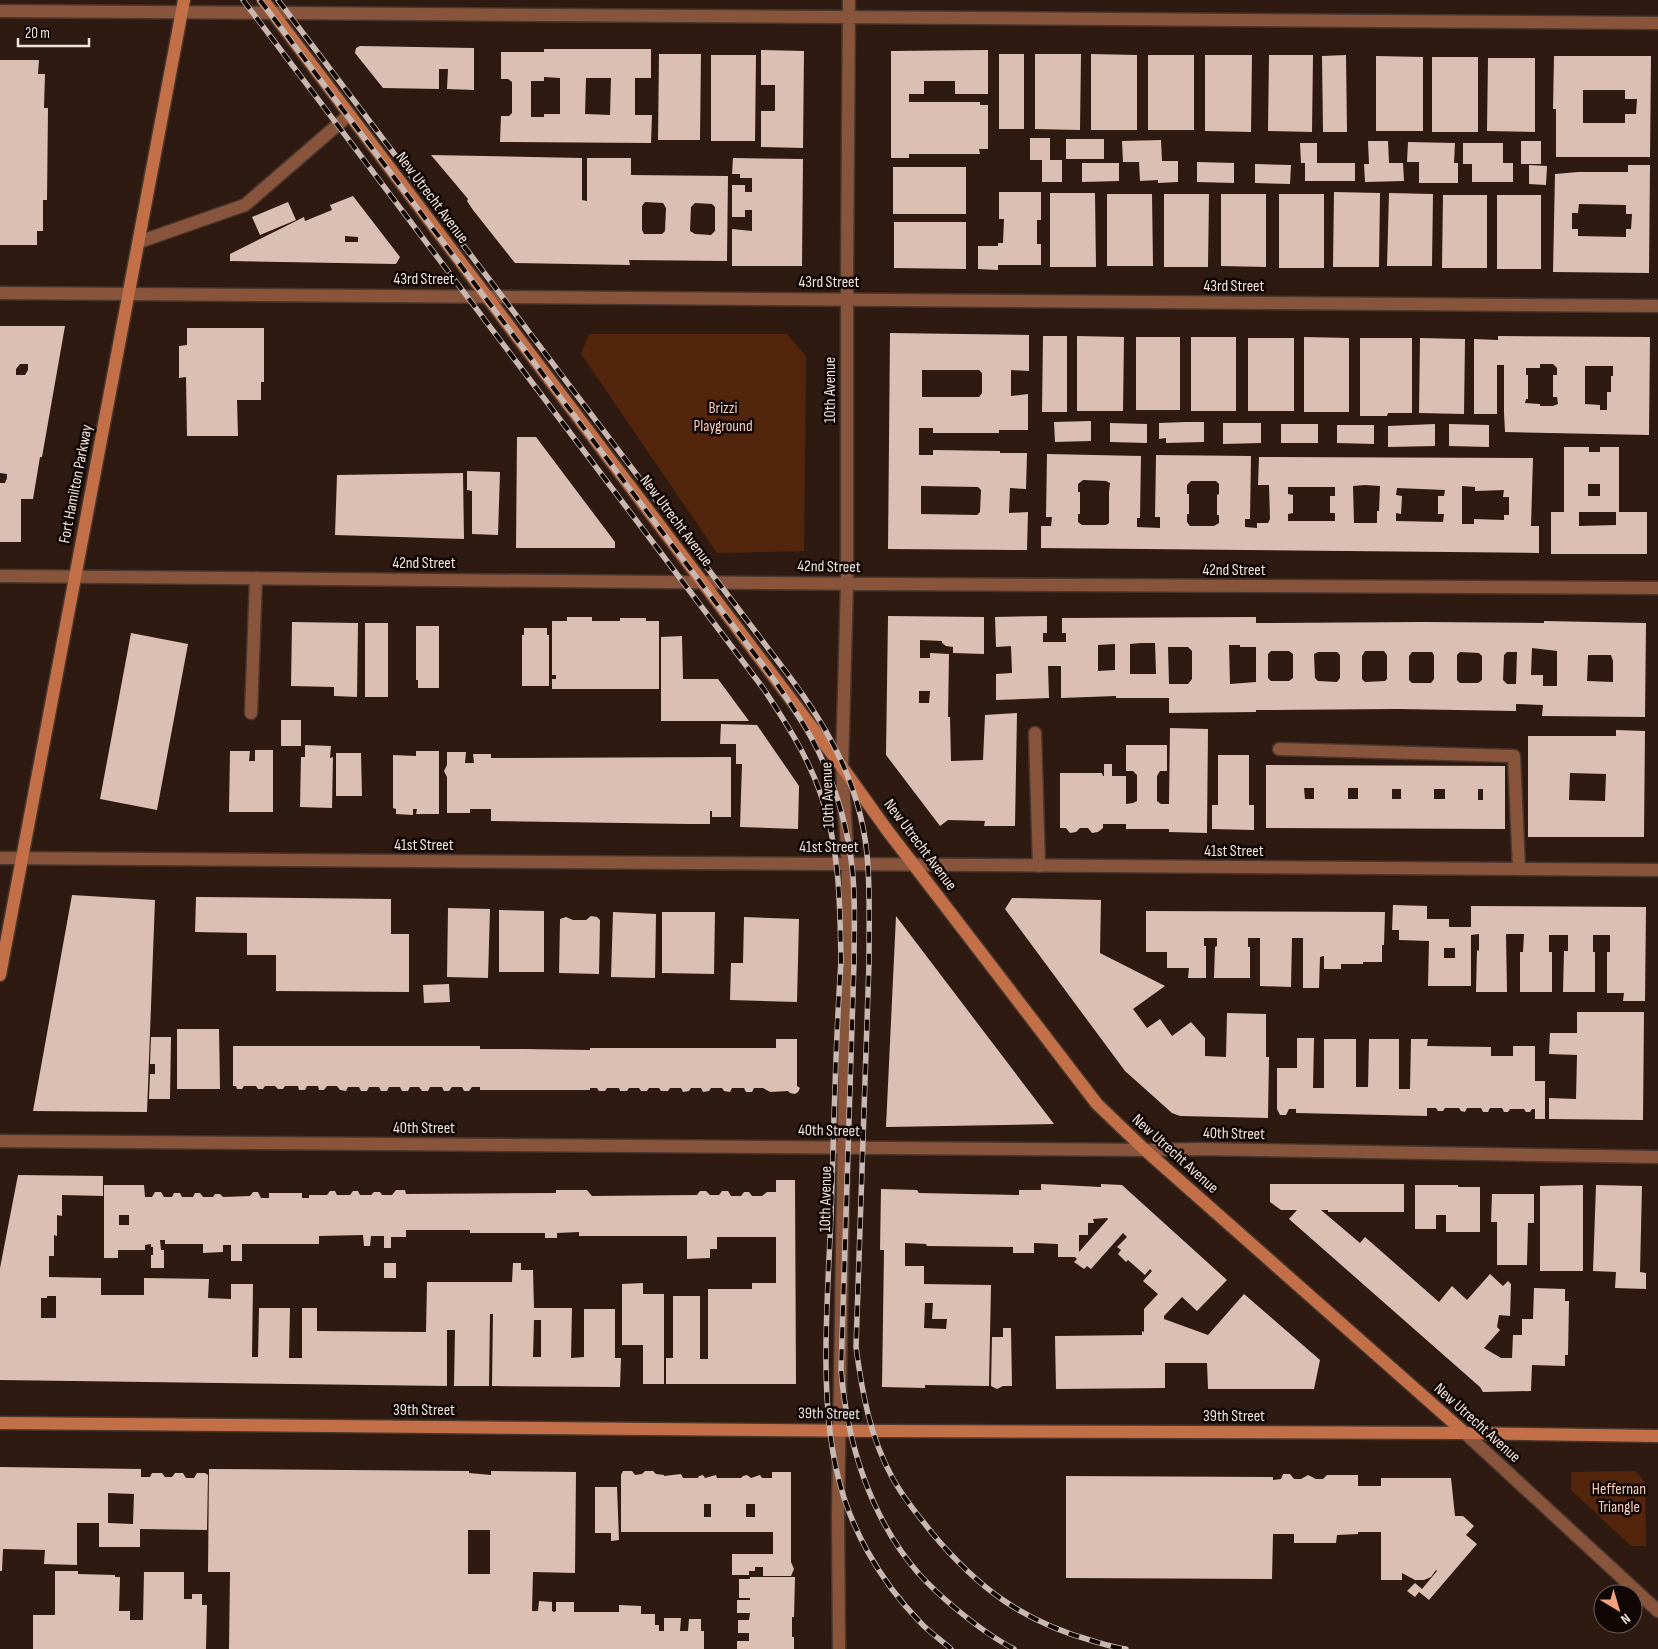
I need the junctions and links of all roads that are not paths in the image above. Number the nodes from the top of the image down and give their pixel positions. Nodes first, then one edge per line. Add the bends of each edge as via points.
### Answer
1 (263, 0) edge
2 (849, 0) edge
3 (183, 6) edge
4 (0, 11) edge
5 (273, 13) junction
6 (849, 16) junction
7 (1658, 23) edge
8 (349, 114) junction
9 (139, 242) junction
10 (0, 293) edge
11 (129, 294) junction
12 (485, 296) junction
13 (847, 299) junction
14 (1658, 306) edge
15 (0, 576) edge
16 (75, 576) junction
17 (256, 578) junction
18 (702, 582) junction
19 (847, 584) junction
20 (1658, 588) edge
21 (250, 713) dead end
22 (1034, 732) dead end
23 (1280, 750) dead end
24 (842, 767) junction
25 (0, 858) edge
26 (22, 858) junction
27 (848, 863) junction
28 (913, 864) junction
29 (1039, 866) junction
30 (1519, 869) junction
31 (1658, 870) edge
32 (0, 975) edge
33 (0, 1141) edge
34 (843, 1147) junction
35 (1145, 1150) junction
36 (1658, 1157) edge
37 (0, 1423) edge
38 (840, 1430) junction
39 (1465, 1433) junction
40 (1658, 1436) edge
41 (1658, 1611) edge
42 (840, 1649) edge

1 - 5 main road, New Utrecht Avenue
2 - 6 street, 10th Avenue
3 - 4 street
3 - 5 street
3 - 9 main road, Fort Hamilton Parkway
5 - 6 street
5 - 8 main road, New Utrecht Avenue
6 - 7 street
6 - 13 street, 10th Avenue
8 - 9 street via 245,204
8 - 12 main road, New Utrecht Avenue
9 - 11 main road, Fort Hamilton Parkway
10 - 11 street, 43rd Street
11 - 12 street, 43rd Street
11 - 16 main road, Fort Hamilton Parkway
12 - 13 street, 43rd Street
12 - 18 main road, New Utrecht Avenue
13 - 14 street, 43rd Street
13 - 19 street, 10th Avenue
15 - 16 street, 42nd Street
16 - 17 street, 42nd Street
16 - 26 main road, Fort Hamilton Parkway
17 - 18 street, 42nd Street
17 - 21 street
18 - 19 street, 42nd Street
18 - 24 main road, New Utrecht Avenue
19 - 20 street, 42nd Street
19 - 24 street, 10th Avenue
22 - 29 street
23 - 30 street via 1514,756
24 - 27 street, 10th Avenue
24 - 28 main road, New Utrecht Avenue
25 - 26 street, 41st Street
26 - 27 street, 41st Street
26 - 32 main road, Fort Hamilton Parkway
27 - 28 street, 41st Street
27 - 34 street, 10th Avenue
28 - 29 street, 41st Street
28 - 35 main road, New Utrecht Avenue via 1097,1104
29 - 30 street, 41st Street
30 - 31 street, 41st Street
33 - 34 street, 40th Street
34 - 35 street, 40th Street
34 - 38 street, 10th Avenue
35 - 36 street, 40th Street
35 - 39 main road, New Utrecht Avenue
37 - 38 main road, 39th Street
38 - 39 main road, 39th Street
38 - 42 street, 10th Avenue
39 - 40 main road, 39th Street
39 - 41 street, New Utrecht Avenue

